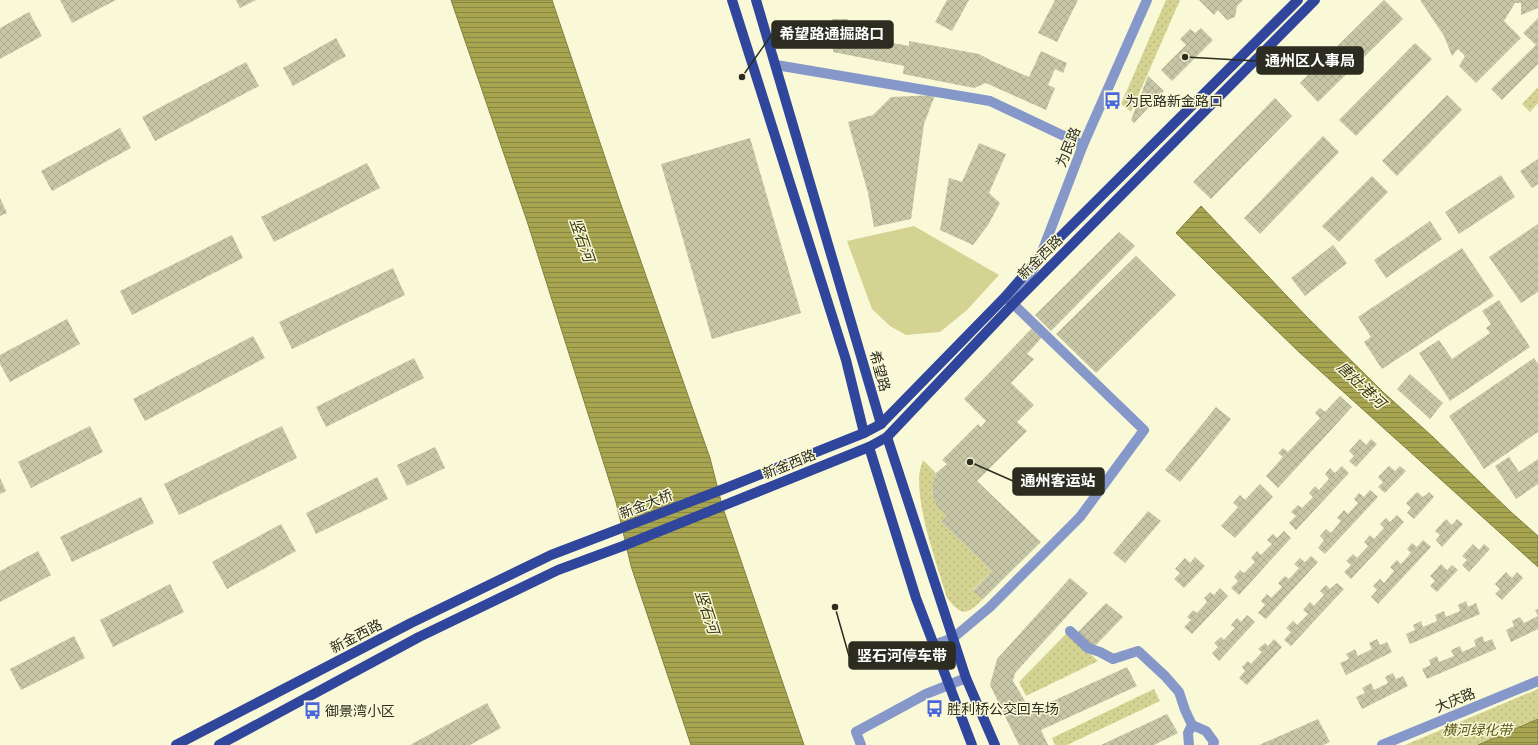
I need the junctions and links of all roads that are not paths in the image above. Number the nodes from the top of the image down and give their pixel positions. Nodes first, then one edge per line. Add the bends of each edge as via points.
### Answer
1 (732, 0) edge
2 (756, 0) edge
3 (1147, 0) edge
4 (1298, 0) edge
5 (1315, 0) edge
6 (776, 66) junction
7 (1083, 146) junction
8 (1040, 257) junction
9 (1009, 301) junction
10 (881, 424) junction
11 (864, 433) junction
12 (887, 437) junction
13 (869, 447) junction
14 (751, 478) joint
15 (551, 555) joint
16 (1070, 631) dead end
17 (953, 638) junction
18 (934, 645) junction
19 (966, 678) junction
20 (1538, 681) edge
21 (948, 685) junction
22 (1192, 725) junction
23 (176, 745) edge
24 (219, 745) edge
25 (861, 745) edge
26 (972, 745) edge
27 (995, 745) edge
28 (1188, 745) edge
29 (1213, 745) edge
30 (1382, 745) edge

1 - 11 main road via 846,360
2 - 6 main road, 希望路
3 - 7 street, 为民路
4 - 8 main road, 新金西路
5 - 9 main road, 新金西路
6 - 7 street via 990,100
6 - 10 main road, 希望路
7 - 8 street, 为民路
8 - 9 street, 为民路
9 - 10 main road, 新金西路
9 - 12 main road, 新金西路
9 - 17 street via 1144,430 1080,517 990,606
10 - 11 main road, 新金西路
10 - 12 street, 希望路
11 - 13 street
11 - 14 main road, 新金西路
12 - 13 main road, 新金西路
12 - 17 main road, 希望路
13 - 18 main road via 916,598
13 - 24 main road, 新金西路 via 558,570 419,637
14 - 15 main road, 新金大桥
15 - 23 main road, 新金西路 via 411,623
16 - 22 street via 1088,648 1113,659 1138,652 1179,692
17 - 18 street
17 - 19 main road, 希望路
18 - 21 main road
19 - 21 street
19 - 27 main road, 希望路
20 - 30 street, 大庆路
21 - 25 street via 856,732
21 - 26 main road
22 - 28 street via 1188,733
22 - 29 street via 1206,731 1214,742

